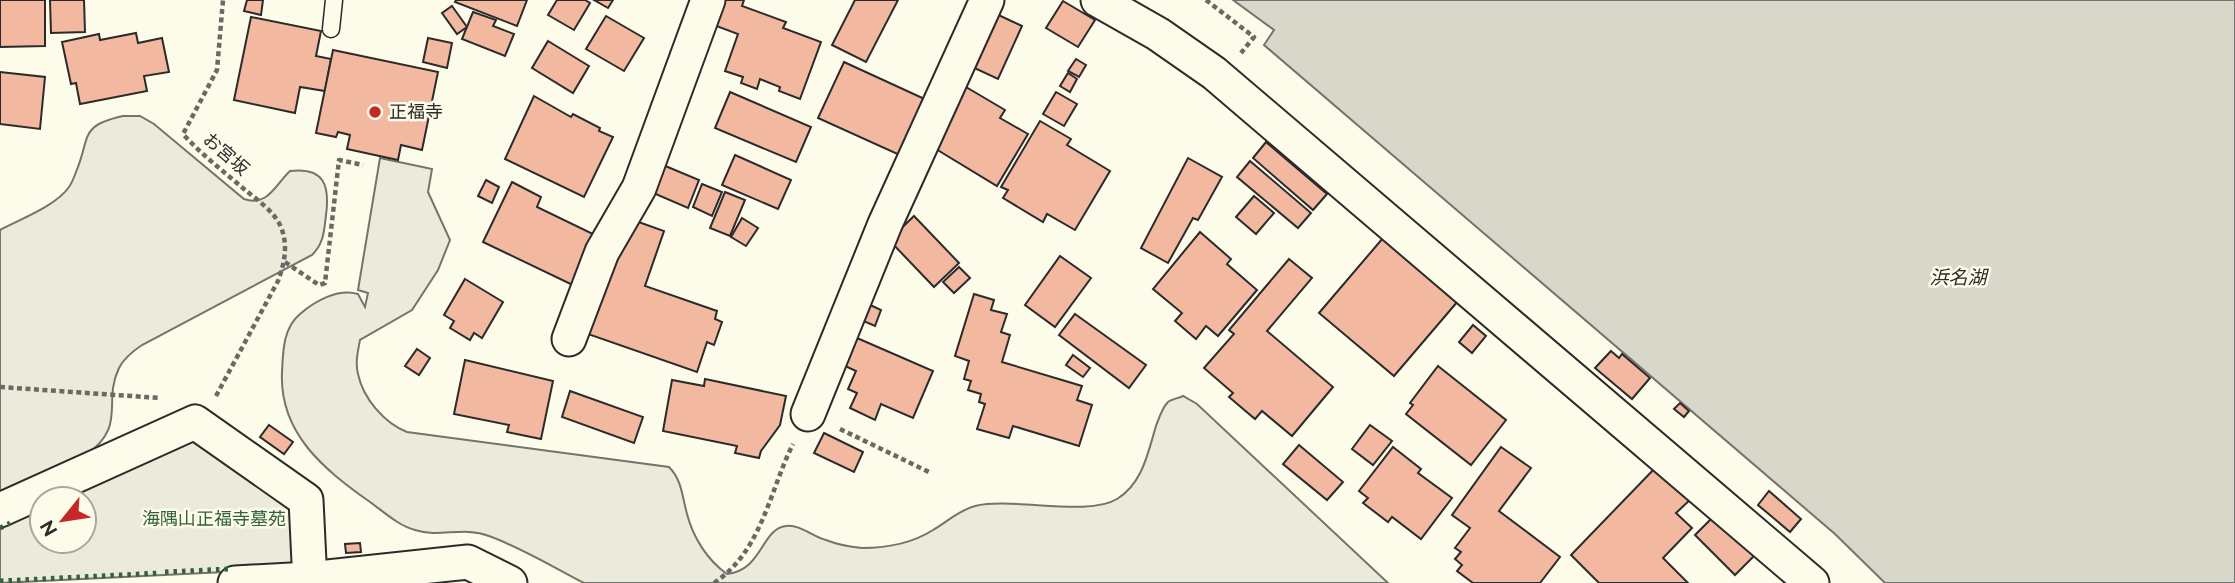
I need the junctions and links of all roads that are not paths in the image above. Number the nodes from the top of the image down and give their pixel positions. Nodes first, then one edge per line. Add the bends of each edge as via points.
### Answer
1 (334, 0) edge
2 (708, 0) edge
3 (987, 0) edge
4 (1098, 0) edge
5 (331, 29) dead end
6 (569, 339) dead end
7 (808, 414) road end
8 (0, 510) edge
9 (309, 581) edge
10 (235, 583) edge
11 (510, 583) edge
12 (1812, 583) edge

1 - 5 lane
2 - 6 street via 639,188 602,252
3 - 7 street via 886,224
4 - 12 street via 1214,73
8 - 9 street via 195,422 306,500
9 - 10 street
9 - 11 street via 468,562

